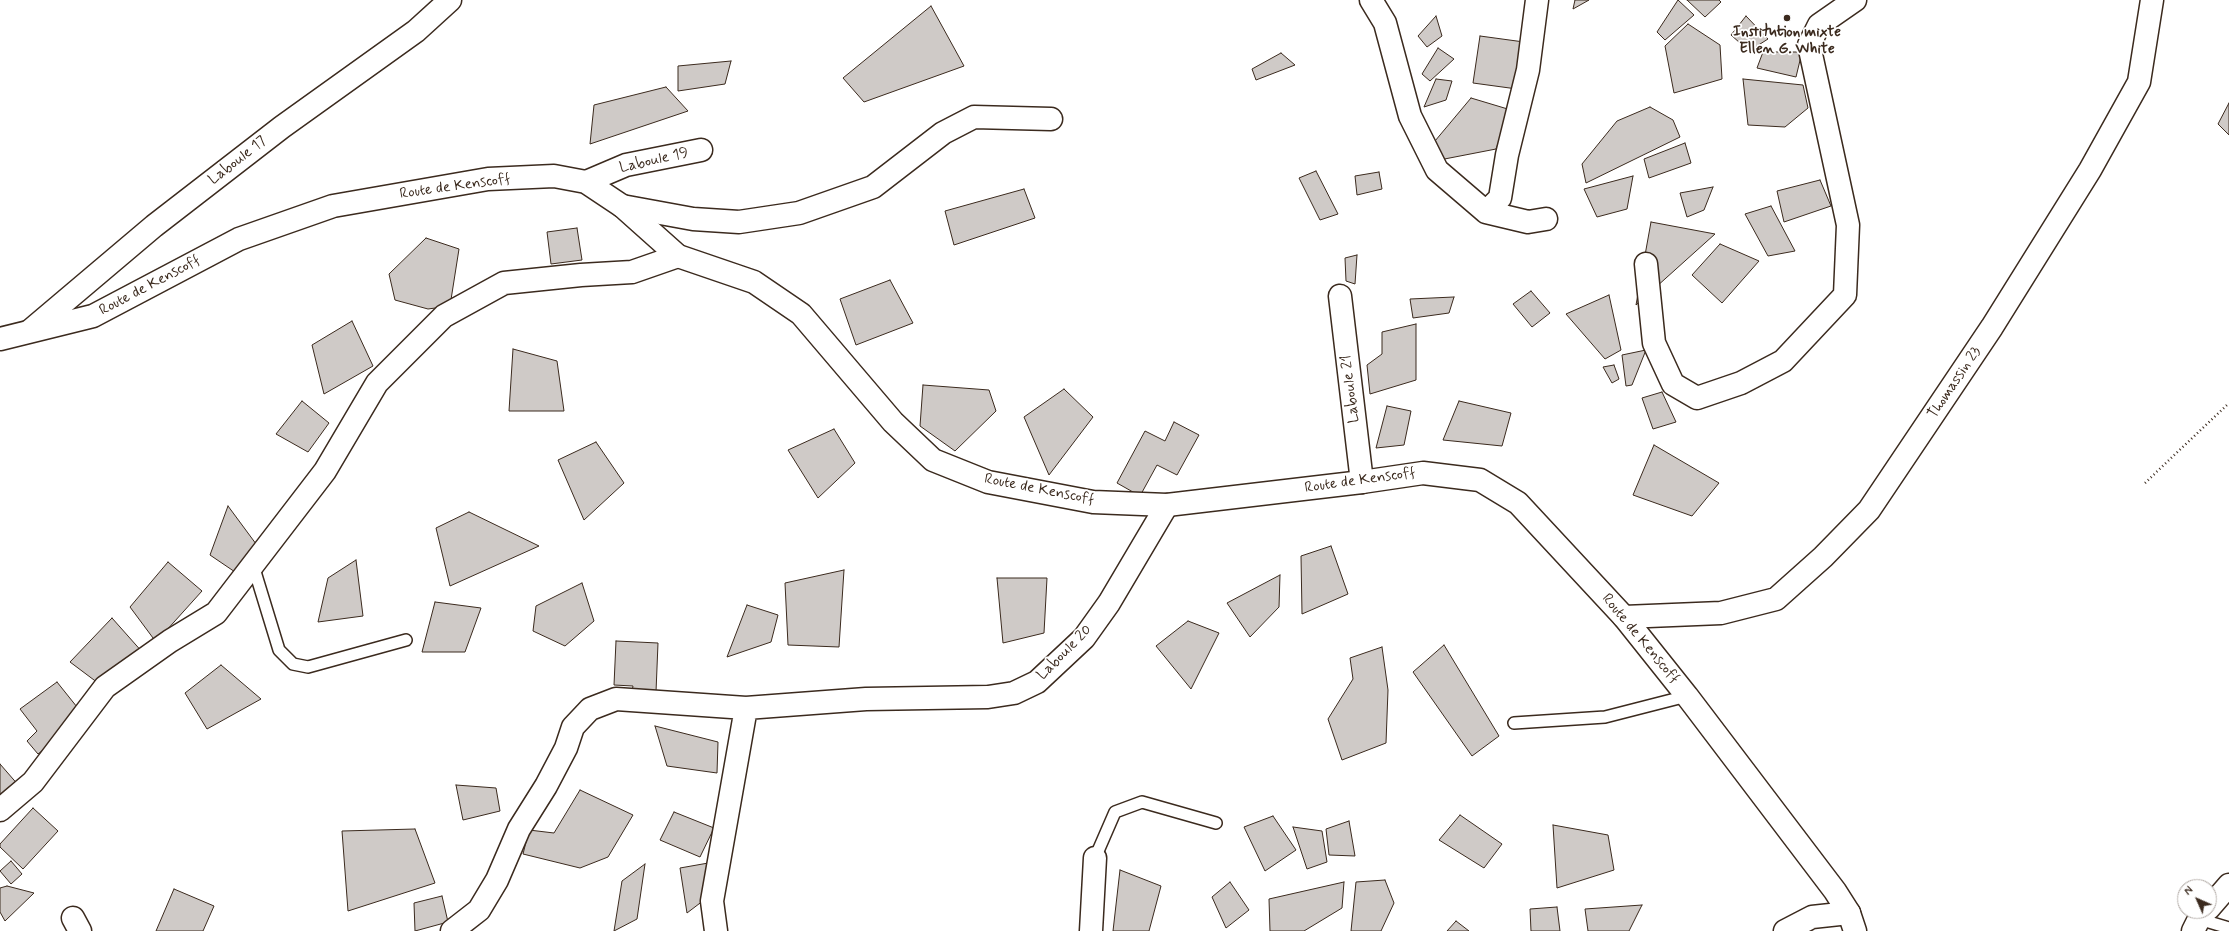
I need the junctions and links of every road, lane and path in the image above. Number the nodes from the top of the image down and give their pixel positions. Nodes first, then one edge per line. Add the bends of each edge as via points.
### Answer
1 (450, 0) edge
2 (1372, 0) edge
3 (1537, 0) edge
4 (1855, 0) edge
5 (2152, 0) edge
6 (1051, 119) dead end
7 (701, 150) dead end
8 (586, 182) junction
9 (622, 206) junction
10 (1486, 212) junction
11 (1546, 219) dead end
12 (678, 256) junction
13 (1646, 264) dead end
14 (1340, 296) dead end
15 (31, 330) junction
16 (0, 338) edge
17 (2229, 403) edge
18 (1362, 482) junction
19 (2145, 483) dead end
20 (1167, 505) junction
21 (253, 565) junction
22 (1624, 617) junction
23 (406, 640) dead end
24 (1687, 696) junction
25 (746, 708) junction
26 (1514, 723) dead end
27 (0, 810) edge
28 (1216, 823) dead end
29 (1095, 858) joint
30 (2229, 885) edge
31 (2217, 899) edge
32 (2207, 919) edge
33 (1852, 922) edge
34 (2229, 928) edge
35 (452, 931) edge
36 (716, 931) edge
37 (1091, 931) edge
38 (1785, 931) edge

1 - 15 street, Laboule 17 via 416,31 282,127 154,226
2 - 10 street via 1385,23 1410,116 1437,170
3 - 10 street via 1528,70 1507,155 1500,198
4 - 13 street via 1819,24 1809,45 1848,225 1845,295 1783,360 1741,383 1697,398 1673,384 1654,343
5 - 22 street, Thomassin 23 via 2139,82 2090,170 1992,327 1869,510 1776,599 1721,613
6 - 9 street via 974,117 943,133 873,187 799,213 732,221 693,219
7 - 8 street, Laboule 19 via 626,165
8 - 9 street, Route de Kenscoff
8 - 15 street, Route de Kenscoff via 554,176 488,179 333,206 239,240 93,316
9 - 12 street, Route de Kenscoff
10 - 11 street via 1528,222
12 - 20 street, Route de Kenscoff via 754,282 800,314 892,422 933,460 995,484 1093,502
12 - 21 street via 632,272 504,283 444,316 376,383 325,471
14 - 18 street, Laboule 21
15 - 16 street, Route de Kenscoff
17 - 19 path
18 - 20 street, Route de Kenscoff
18 - 22 street, Route de Kenscoff via 1423,472 1480,480 1518,503
20 - 25 street, Laboule 20 via 1109,603 1084,638 1037,682 1014,693 988,697 866,699
21 - 23 lane via 279,650 293,664 308,667
21 - 27 street via 216,613 170,641 105,687 33,782
22 - 24 street, Route de Kenscoff
24 - 26 lane via 1605,717
24 - 33 street, Route de Kenscoff via 1835,891
25 - 35 street, Laboule 20 via 616,699 590,709 573,727 566,748 519,829 497,880 479,910
25 - 36 street via 712,901
28 - 29 lane via 1142,802 1115,812
29 - 37 street
30 - 31 street
32 - 34 lane
33 - 38 street via 1812,917

